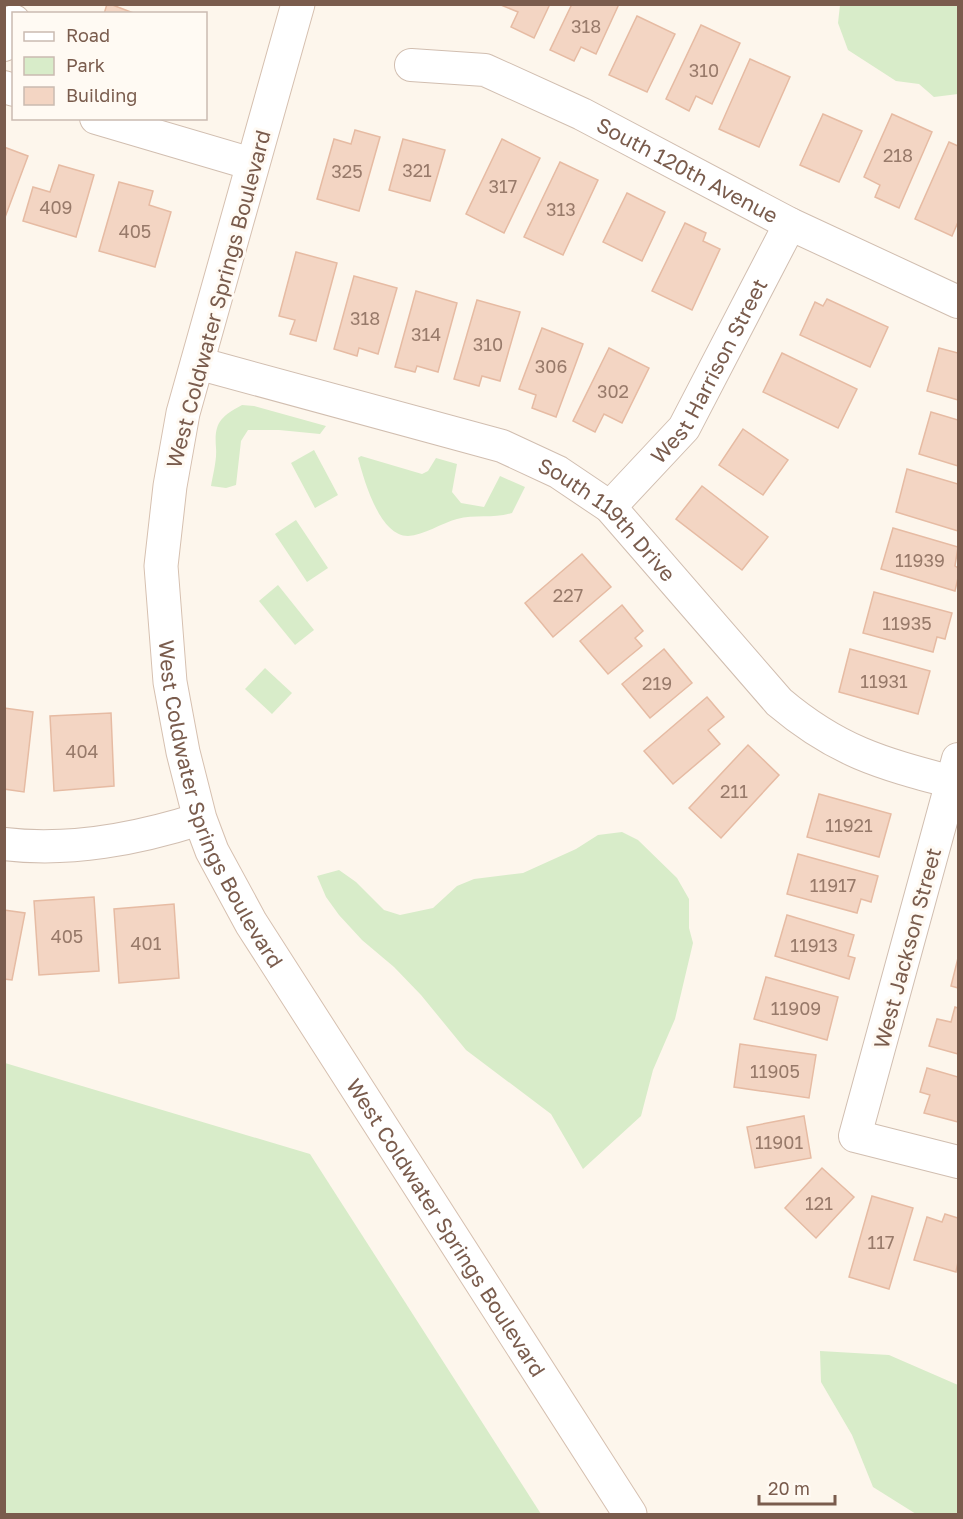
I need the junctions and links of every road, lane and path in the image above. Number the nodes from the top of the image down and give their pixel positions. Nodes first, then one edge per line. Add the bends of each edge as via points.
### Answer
1 (298, 4) edge
2 (12, 26) edge
3 (4, 45) edge
4 (411, 65) dead end
5 (103, 120) edge
6 (252, 164) junction
7 (790, 224) junction
8 (958, 302) edge
9 (197, 363) junction
10 (610, 507) junction
11 (955, 770) edge
12 (200, 819) junction
13 (4, 844) edge
14 (958, 1162) edge
15 (630, 1515) edge

1 - 6 street, West Coldwater Springs Boulevard
2 - 3 street
4 - 7 street, South 120th Avenue via 485,70 582,114
5 - 6 street
6 - 9 street, West Coldwater Springs Boulevard
7 - 8 street, South 120th Avenue
7 - 10 street, West Harrison Street via 684,428
9 - 10 street, South 119th Drive via 502,446 558,472
9 - 12 street, West Coldwater Springs Boulevard via 176,446 161,566 170,682
10 - 11 street, South 119th Drive via 779,702 809,728 872,758
11 - 14 street, West Jackson Street via 855,1136
12 - 13 street via 154,834 109,842 62,846
12 - 15 street, West Coldwater Springs Boulevard via 212,851 251,924

